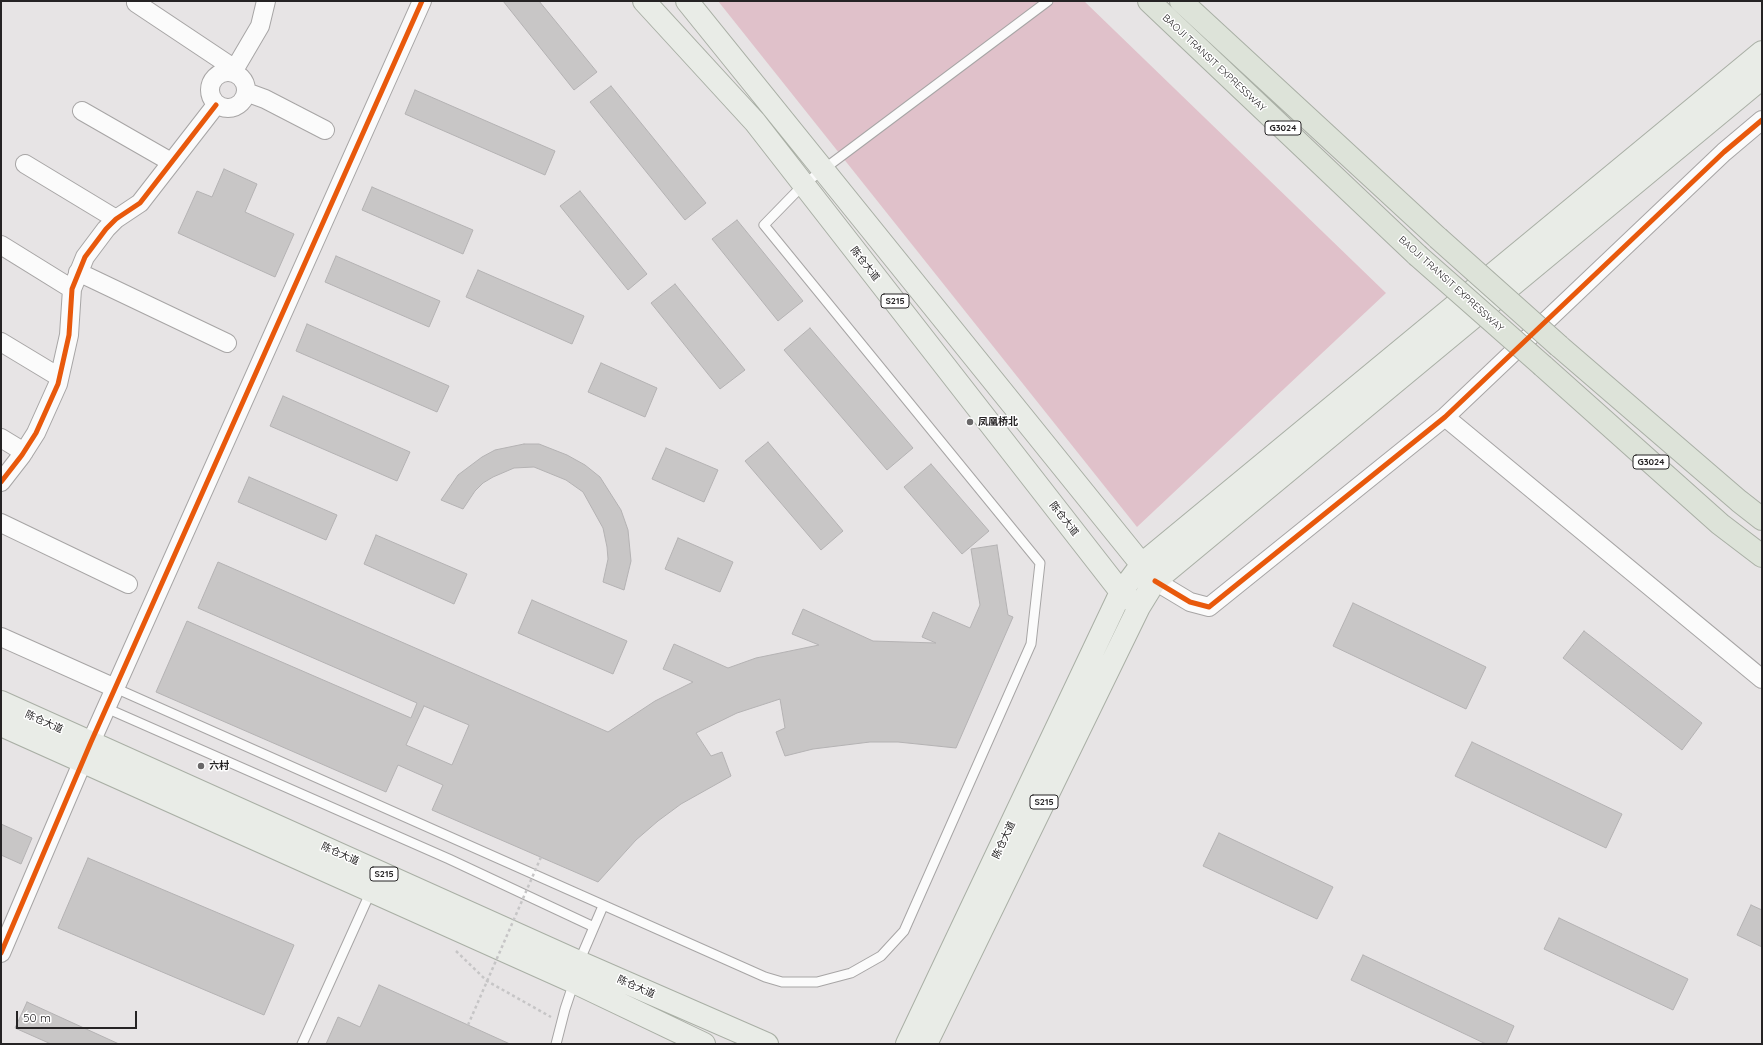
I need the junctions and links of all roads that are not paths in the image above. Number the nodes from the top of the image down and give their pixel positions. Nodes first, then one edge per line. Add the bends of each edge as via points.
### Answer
1 (137, 1) edge
2 (266, 1) edge
3 (422, 1) edge
4 (644, 1) edge
5 (687, 1) edge
6 (1048, 1) edge
7 (1181, 1) edge
8 (1152, 5) edge
9 (1762, 52) edge
10 (234, 70) junction
11 (1762, 78) edge
12 (246, 92) junction
13 (216, 105) junction
14 (82, 111) dead end
15 (1762, 120) edge
16 (325, 130) dead end
17 (171, 162) junction
18 (25, 164) dead end
19 (823, 170) junction
20 (804, 184) junction
21 (116, 219) junction
22 (1, 245) edge
23 (75, 281) junction
24 (1, 342) edge
25 (227, 343) dead end
26 (59, 377) junction
27 (1445, 417) junction
28 (1, 438) edge
29 (24, 452) junction
30 (1, 482) edge
31 (1762, 519) edge
32 (1, 524) edge
33 (1762, 556) edge
34 (1149, 573) junction
35 (128, 584) dead end
36 (1121, 592) junction
37 (1139, 607) junction
38 (1, 638) edge
39 (1762, 679) edge
40 (115, 688) junction
41 (1, 702) edge
42 (106, 708) junction
43 (1, 725) edge
44 (87, 752) junction
45 (370, 891) junction
46 (603, 906) junction
47 (594, 927) junction
48 (1, 953) edge
49 (576, 972) junction
50 (302, 1044) edge
51 (556, 1044) edge
52 (704, 1044) edge
53 (767, 1044) edge
54 (907, 1044) edge
55 (926, 1044) edge

1 - 10 street via 136,3
2 - 10 street via 260,26
3 - 40 street
4 - 20 main road, 陈仓大道 / S215 via 755,122
5 - 19 main road
6 - 19 lane
7 - 31 highway, G3024, bridge via 1559,346
8 - 33 highway, BAOJI TRANSIT EXPRESSWAY / G3024, bridge via 1417,255 1720,524
9 - 34 main road
10 - 12 street via 243,80
10 - 13 street via 220,73 211,82 209,94
11 - 34 main road
12 - 13 street via 244,99 235,107 228,109
12 - 16 street
13 - 17 street
14 - 17 street
15 - 27 street via 1724,152
17 - 21 street via 140,203
18 - 21 street
19 - 20 lane
19 - 34 main road
20 - 36 main road, 陈仓大道 / S215
20 - 46 lane via 764,225 1040,563 1031,644 904,931 881,956 867,965 852,973 817,982 782,982 748,971
21 - 23 street via 94,242
22 - 23 street
23 - 25 street
23 - 26 street via 69,335
24 - 26 street
26 - 29 street via 48,409
27 - 34 street via 1209,607 1190,602
27 - 39 street
28 - 29 street
29 - 30 street
32 - 35 street
34 - 36 main road
34 - 37 main road, 陈仓大道 / S215
36 - 37 main road, 陈仓大道 / S215
36 - 54 main road, 陈仓大道 / S215
37 - 55 main road, 陈仓大道 / S215
38 - 40 street
40 - 42 street
40 - 46 lane
41 - 44 main road, 陈仓大道 / S215
42 - 44 street
42 - 47 lane via 449,859
43 - 44 main road, 陈仓大道 / S215
44 - 45 main road, 陈仓大道 / S215
44 - 48 street
44 - 49 main road, 陈仓大道 / S215
45 - 49 main road, 陈仓大道 / S215
45 - 50 lane
46 - 47 lane
47 - 49 lane
49 - 51 lane
49 - 52 main road, 陈仓大道 / S215
49 - 53 main road, 陈仓大道 / S215

